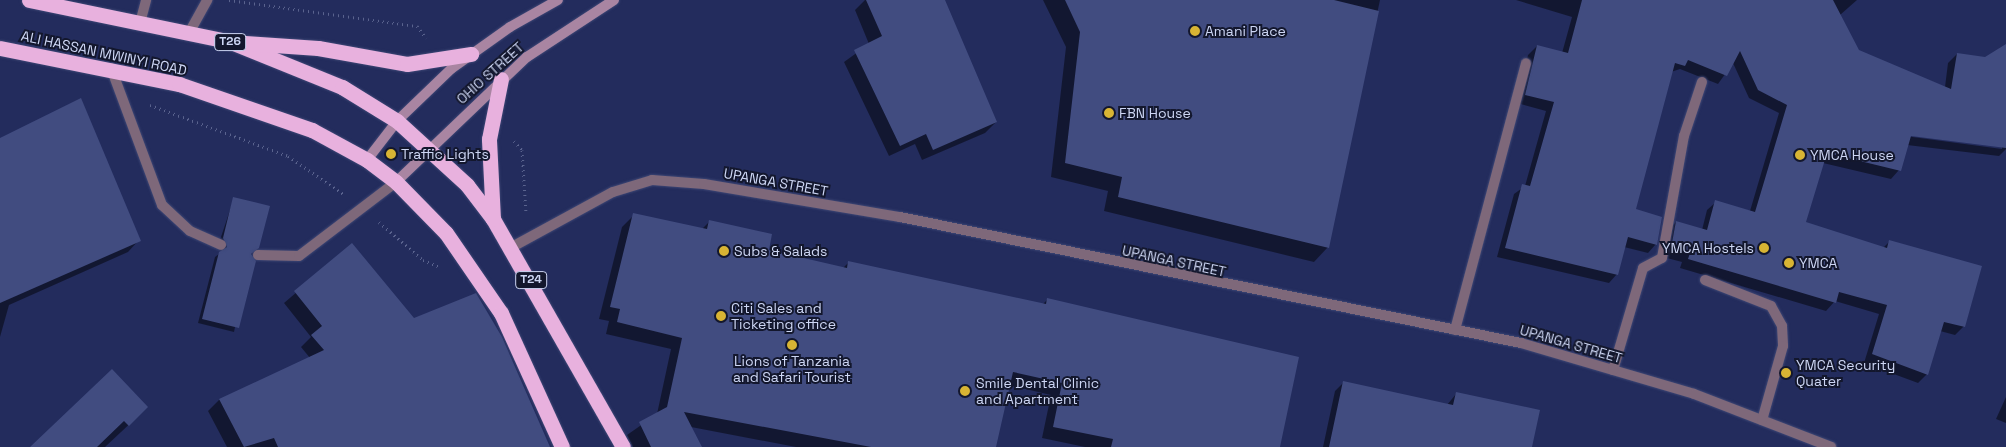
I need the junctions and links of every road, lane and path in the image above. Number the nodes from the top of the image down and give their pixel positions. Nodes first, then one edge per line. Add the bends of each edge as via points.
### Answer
1 (29, 0) edge
2 (146, 0) edge
3 (207, 0) edge
4 (558, 0) edge
5 (614, 0) edge
6 (53, 2) edge
7 (140, 23) junction
8 (189, 33) junction
9 (231, 42) junction
10 (0, 48) edge
11 (471, 54) junction
12 (1526, 62) dead end
13 (111, 68) junction
14 (501, 79) junction
15 (1702, 82) dead end
16 (117, 93) junction
17 (396, 121) junction
18 (413, 133) joint
19 (430, 150) junction
20 (367, 160) junction
21 (396, 182) junction
22 (366, 209) junction
23 (493, 219) junction
24 (221, 245) dead end
25 (512, 247) junction
26 (258, 255) dead end
27 (447, 270) dead end
28 (1705, 280) dead end
29 (1456, 330) junction
30 (1613, 370) junction
31 (1762, 420) junction
32 (562, 447) edge
33 (623, 447) edge
34 (1831, 447) edge

1 - 6 highway, T26
2 - 7 lane
3 - 8 lane
4 - 11 street, OHIO STREET
5 - 14 street, OHIO STREET via 587,13
6 - 7 highway, T26
7 - 8 highway, T26
8 - 9 highway, T26
9 - 11 highway via 318,48 408,64
9 - 17 highway, T26 via 342,88
10 - 13 highway, ALI HASSAN MWINYI ROAD
11 - 17 street, OHIO STREET
12 - 29 lane
13 - 16 lane
13 - 20 highway, ALI HASSAN MWINYI ROAD via 179,84 278,116
14 - 19 street, OHIO STREET
14 - 23 highway via 489,139
15 - 30 lane via 1684,136 1662,258 1643,268
16 - 22 path via 288,156
16 - 24 lane via 162,205 190,231
17 - 18 highway, T26
17 - 20 street, OHIO STREET
18 - 19 highway, T24
19 - 21 street, OHIO STREET
19 - 23 highway, T24 via 467,185
20 - 21 highway, ALI HASSAN MWINYI ROAD
21 - 22 lane
21 - 32 highway, ALI HASSAN MWINYI ROAD via 446,233 500,313
22 - 26 lane via 299,256
22 - 27 path via 405,246
23 - 25 highway, T24
25 - 29 lane, UPANGA STREET via 613,192 652,180 704,184 900,217
25 - 33 highway, T24
28 - 31 lane via 1771,306 1782,326 1783,346
29 - 30 lane, UPANGA STREET via 1521,343
30 - 31 lane, UPANGA STREET
31 - 34 lane, UPANGA STREET

